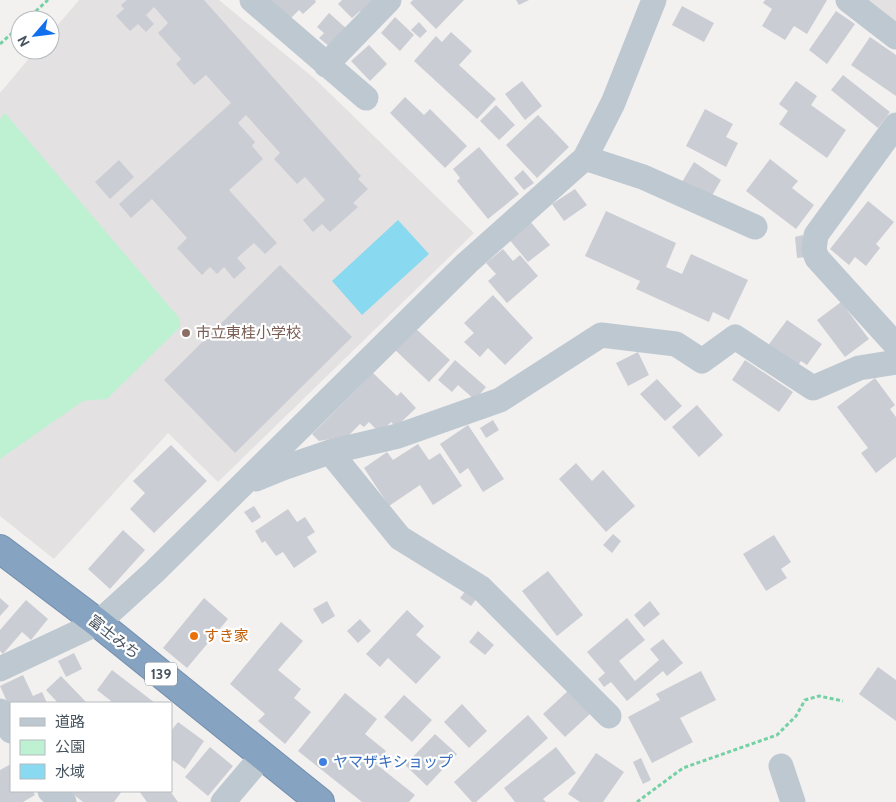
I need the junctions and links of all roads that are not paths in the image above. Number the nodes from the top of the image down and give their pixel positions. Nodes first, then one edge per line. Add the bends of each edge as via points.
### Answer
1 (252, 0) edge
2 (389, 0) edge
3 (654, 0) edge
4 (848, 0) edge
5 (896, 37) edge
6 (326, 65) junction
7 (366, 98) dead end
8 (896, 125) edge
9 (584, 158) junction
10 (755, 227) dead end
11 (896, 345) edge
12 (896, 362) edge
13 (330, 452) junction
14 (242, 485) junction
15 (0, 549) edge
16 (98, 624) junction
17 (0, 669) edge
18 (0, 711) edge
19 (609, 716) dead end
20 (10, 729) edge
21 (263, 755) junction
22 (781, 766) dead end
23 (51, 792) edge
24 (64, 802) edge
25 (223, 802) edge
26 (320, 802) edge
27 (793, 802) edge

1 - 6 street
2 - 6 street
3 - 9 street via 613,103
4 - 5 street
6 - 7 street
8 - 11 street via 816,236 814,250 817,258
9 - 10 street via 644,177
9 - 14 street via 467,263
12 - 13 street via 859,368 813,388 735,337 702,361 676,344 601,335 500,400 398,436
13 - 14 street
13 - 19 street via 400,538 481,588
14 - 16 street
15 - 16 highway, 富士みち / 139
16 - 17 street
16 - 21 highway, 富士みち / 139
18 - 20 street
21 - 25 street
21 - 26 highway, 富士みち / 139
22 - 27 street
23 - 24 street

